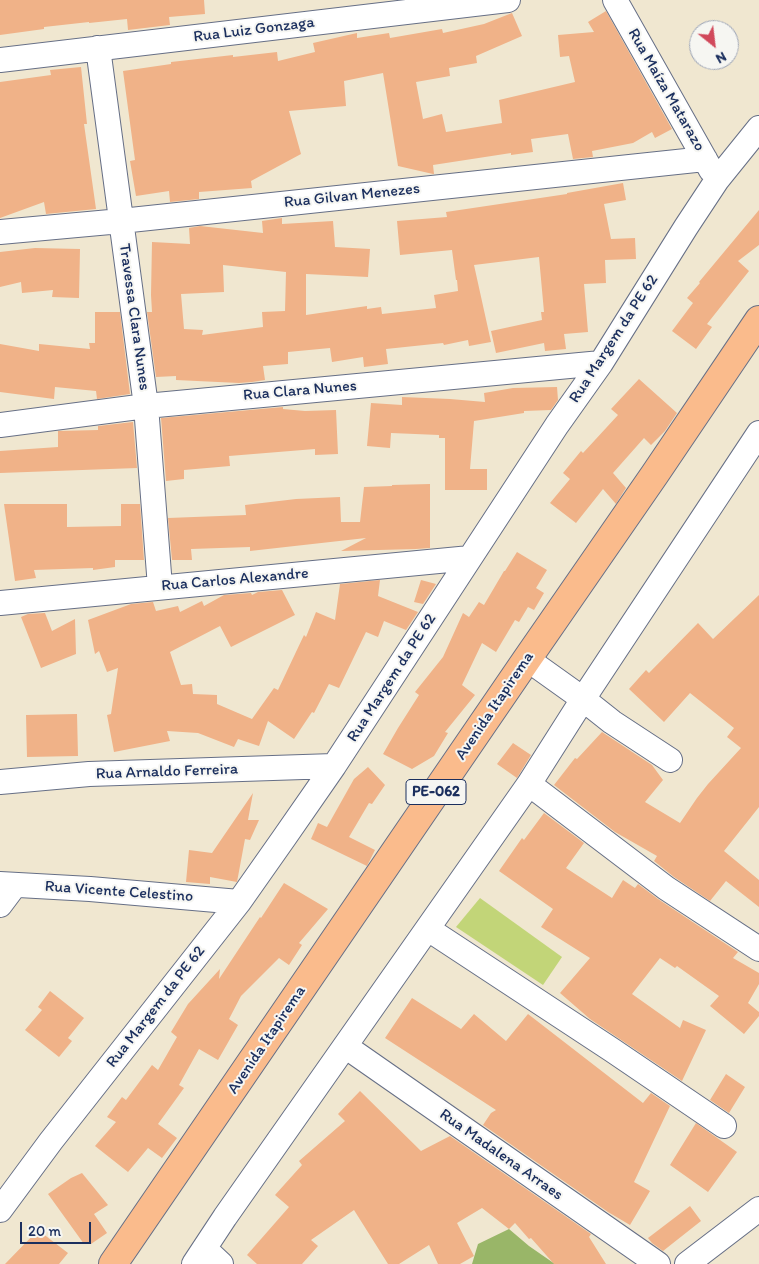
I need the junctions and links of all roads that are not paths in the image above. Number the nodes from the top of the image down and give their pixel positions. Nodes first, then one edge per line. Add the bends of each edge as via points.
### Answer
1 (508, 0) edge
2 (615, 0) edge
3 (98, 48) junction
4 (0, 60) edge
5 (759, 128) edge
6 (705, 158) junction
7 (717, 180) junction
8 (121, 221) junction
9 (0, 232) edge
10 (759, 320) edge
11 (601, 363) junction
12 (146, 406) junction
13 (0, 425) edge
14 (759, 433) edge
15 (470, 558) junction
16 (160, 587) junction
17 (0, 603) edge
18 (527, 659) junction
19 (583, 699) junction
20 (670, 760) dead end
21 (334, 766) junction
22 (0, 782) edge
23 (529, 784) junction
24 (7, 885) edge
25 (239, 902) junction
26 (0, 905) edge
27 (428, 929) junction
28 (759, 949) edge
29 (345, 1046) junction
30 (724, 1126) dead end
31 (759, 1209) edge
32 (0, 1210) edge
33 (206, 1259) edge
34 (113, 1264) edge
35 (658, 1264) edge
36 (687, 1264) edge

1 - 3 street, Rua Luiz Gonzaga
2 - 6 street, Rua Maíza Matarazo
3 - 4 street, Rua Luiz Gonzaga
3 - 8 street, Travessa Clara Nunes
5 - 7 street, Rua Margem da PE 62
6 - 7 street, Rua Maíza Matarazo
6 - 8 street, Rua Gilvan Menezes
7 - 11 street, Rua Margem da PE 62
8 - 9 street, Rua Gilvan Menezes
8 - 12 street, Travessa Clara Nunes
10 - 18 main road, Avenida Itapirema / PE-062
11 - 12 street, Rua Clara Nunes
11 - 15 street, Rua Margem da PE 62
12 - 13 street, Rua Clara Nunes
12 - 16 street, Travessa Clara Nunes
14 - 19 street
15 - 16 street, Rua Carlos Alexandre
15 - 21 street, Rua Margem da PE 62
16 - 17 street, Rua Carlos Alexandre
18 - 19 street
18 - 34 main road, Avenida Itapirema / PE-062
19 - 20 street
19 - 23 street
21 - 22 street, Rua Arnaldo Ferreira via 89,774
21 - 25 street, Rua Margem da PE 62
23 - 27 street
23 - 28 street via 666,888
24 - 25 street, Rua Vicente Celestino
24 - 26 street
25 - 32 street, Rua Margem da PE 62
27 - 29 street
27 - 30 street
29 - 33 street via 231,1209
29 - 35 street, Rua Madalena Arraes
31 - 36 street

